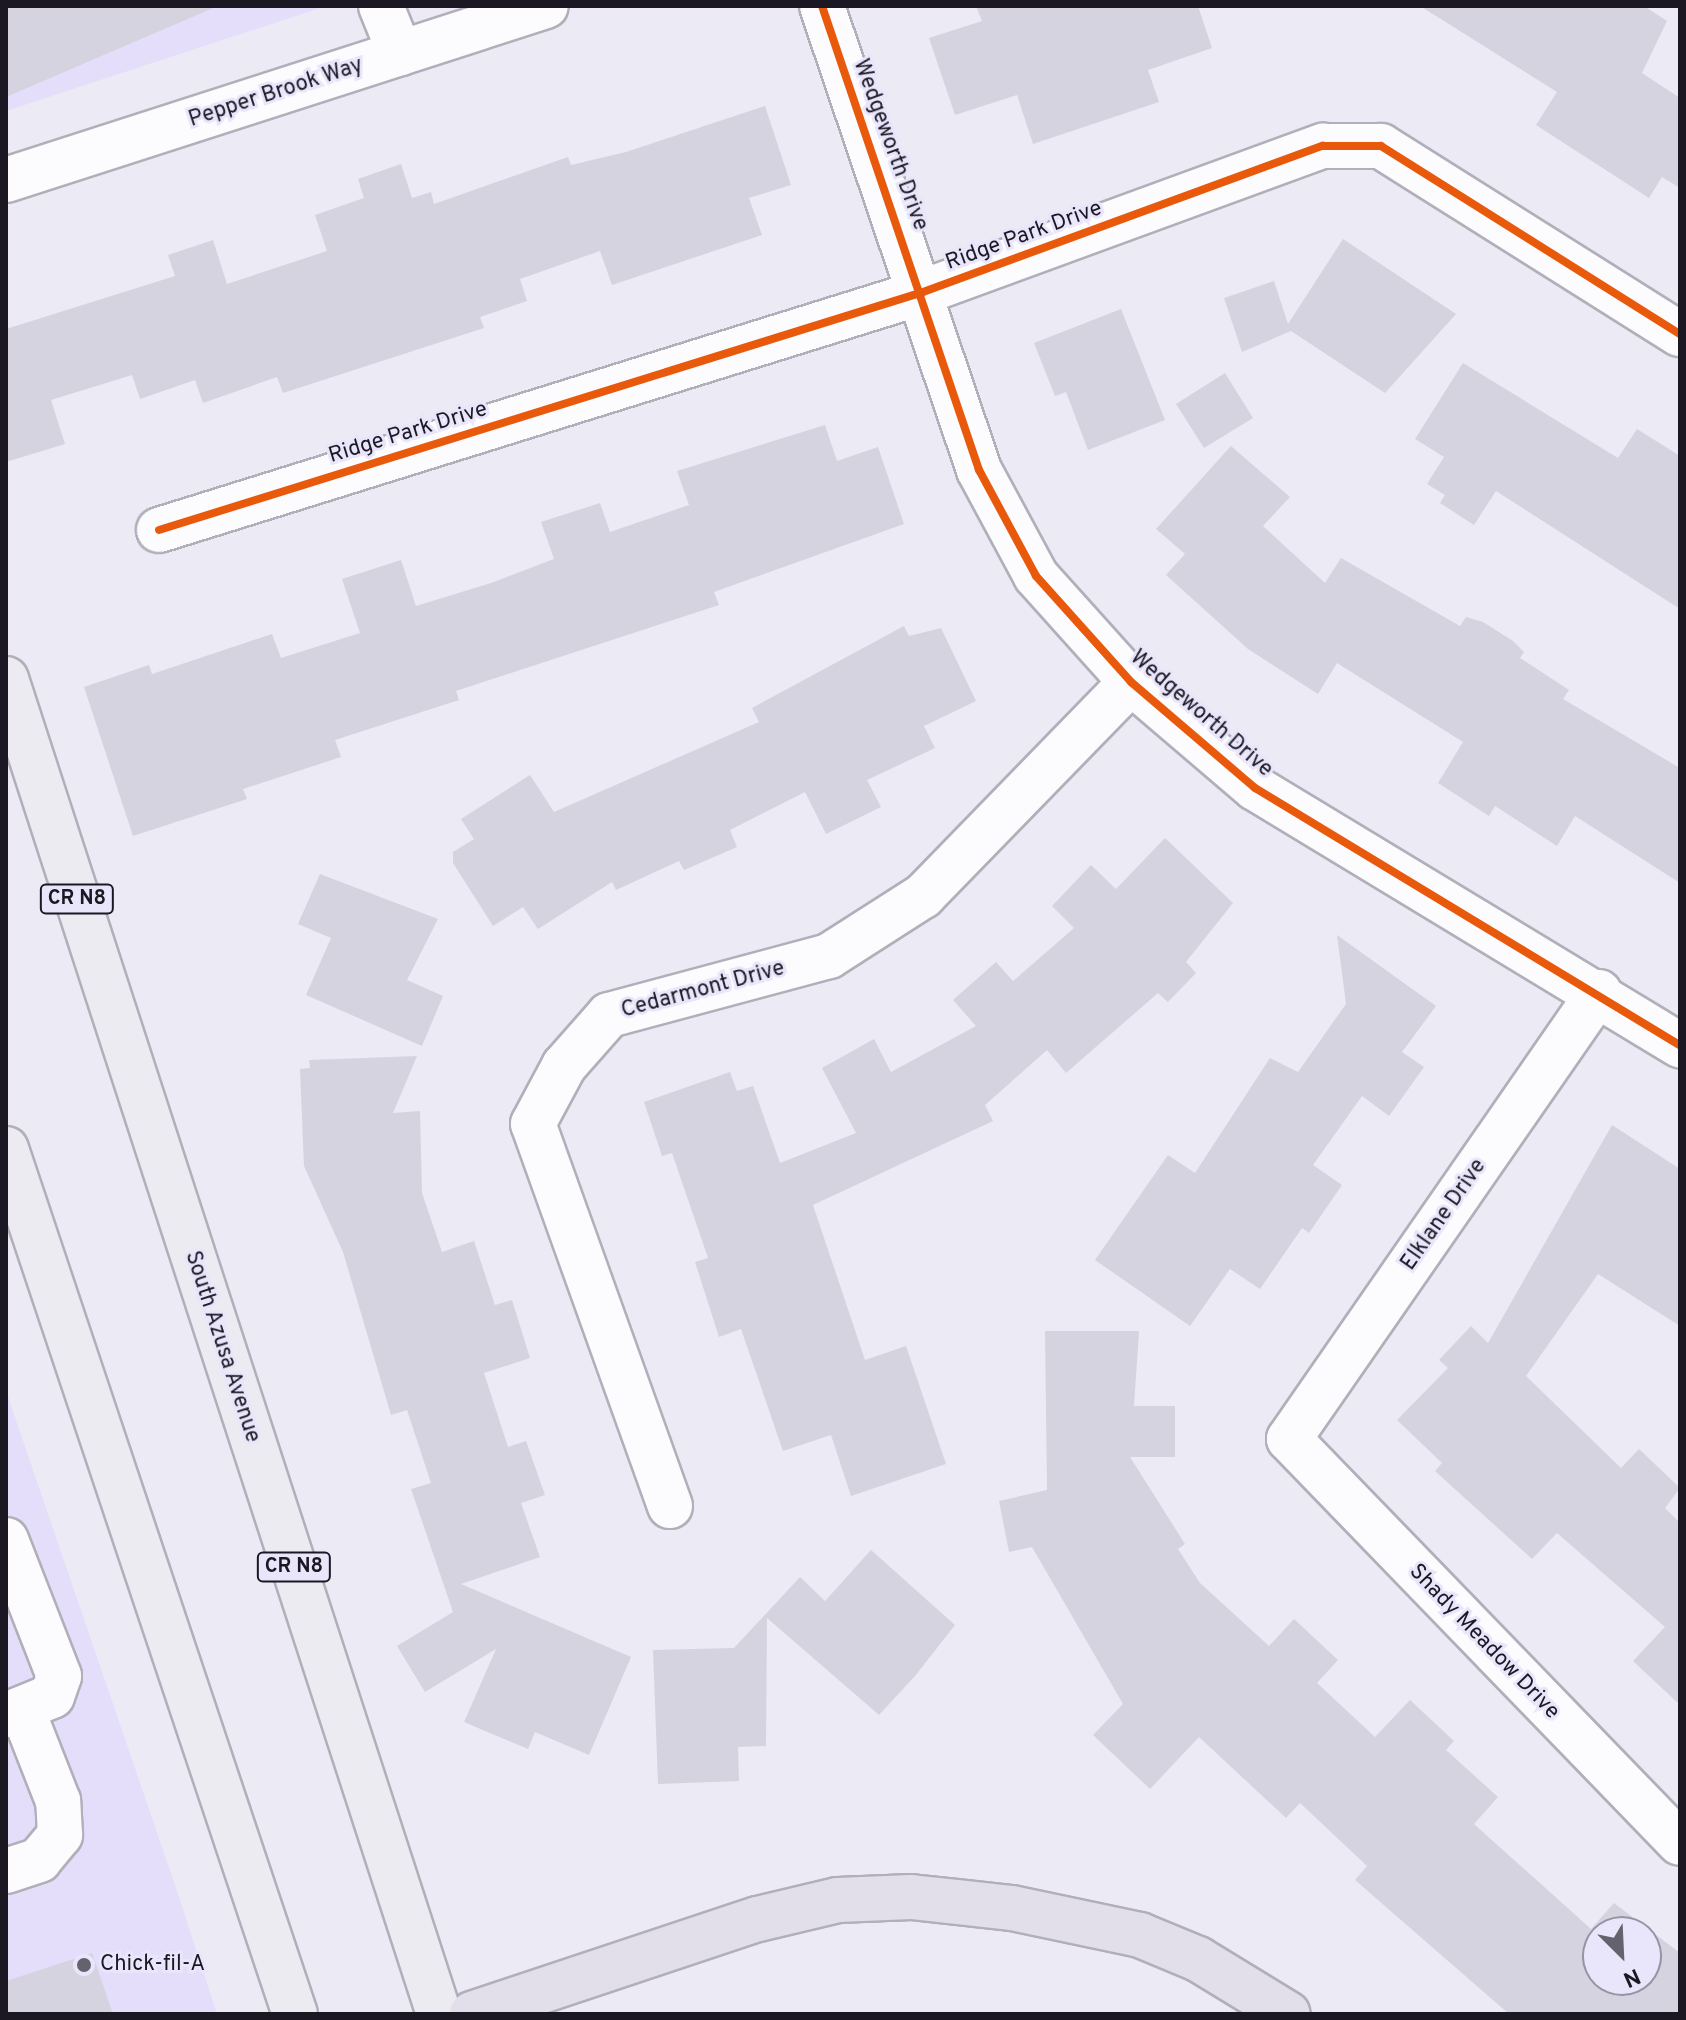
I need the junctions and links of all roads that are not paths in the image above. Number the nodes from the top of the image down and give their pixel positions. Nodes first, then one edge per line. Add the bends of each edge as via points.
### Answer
1 (381, 6) edge
2 (546, 6) edge
3 (822, 6) edge
4 (400, 53) junction
5 (6, 180) edge
6 (923, 292) junction
7 (1680, 334) edge
8 (159, 530) dead end
9 (6, 679) edge
10 (1131, 682) junction
11 (1599, 992) junction
12 (1680, 1045) edge
13 (6, 1149) edge
14 (1289, 1439) joint
15 (670, 1506) dead end
16 (6, 1540) edge
17 (14, 1712) edge
18 (1680, 1843) edge
19 (6, 1871) edge
20 (295, 2014) edge
21 (439, 2014) edge
22 (472, 2014) edge
23 (1288, 2014) edge

1 - 4 street
2 - 4 street, Pepper Brook Way
3 - 6 street, Wedgeworth Drive
4 - 5 street, Pepper Brook Way
6 - 7 street, Ridge Park Drive via 1323,146 1381,146
6 - 8 street, Ridge Park Drive
6 - 10 street, Wedgeworth Drive via 979,470 1036,576
9 - 21 main road, South Azusa Avenue / CR N8
10 - 11 street, Wedgeworth Drive via 1255,788
10 - 15 street, Cedarmont Drive via 923,896 829,956 609,1015 564,1066 533,1124
11 - 12 street, Wedgeworth Drive
11 - 14 street, Elklane Drive
13 - 20 main road
14 - 18 street, Shady Meadow Drive
16 - 17 street via 59,1676 52,1696
17 - 19 street via 58,1801 60,1835 39,1860
22 - 23 highway via 758,1919 838,1900 911,1897 1012,1908 1140,1935 1198,1959

